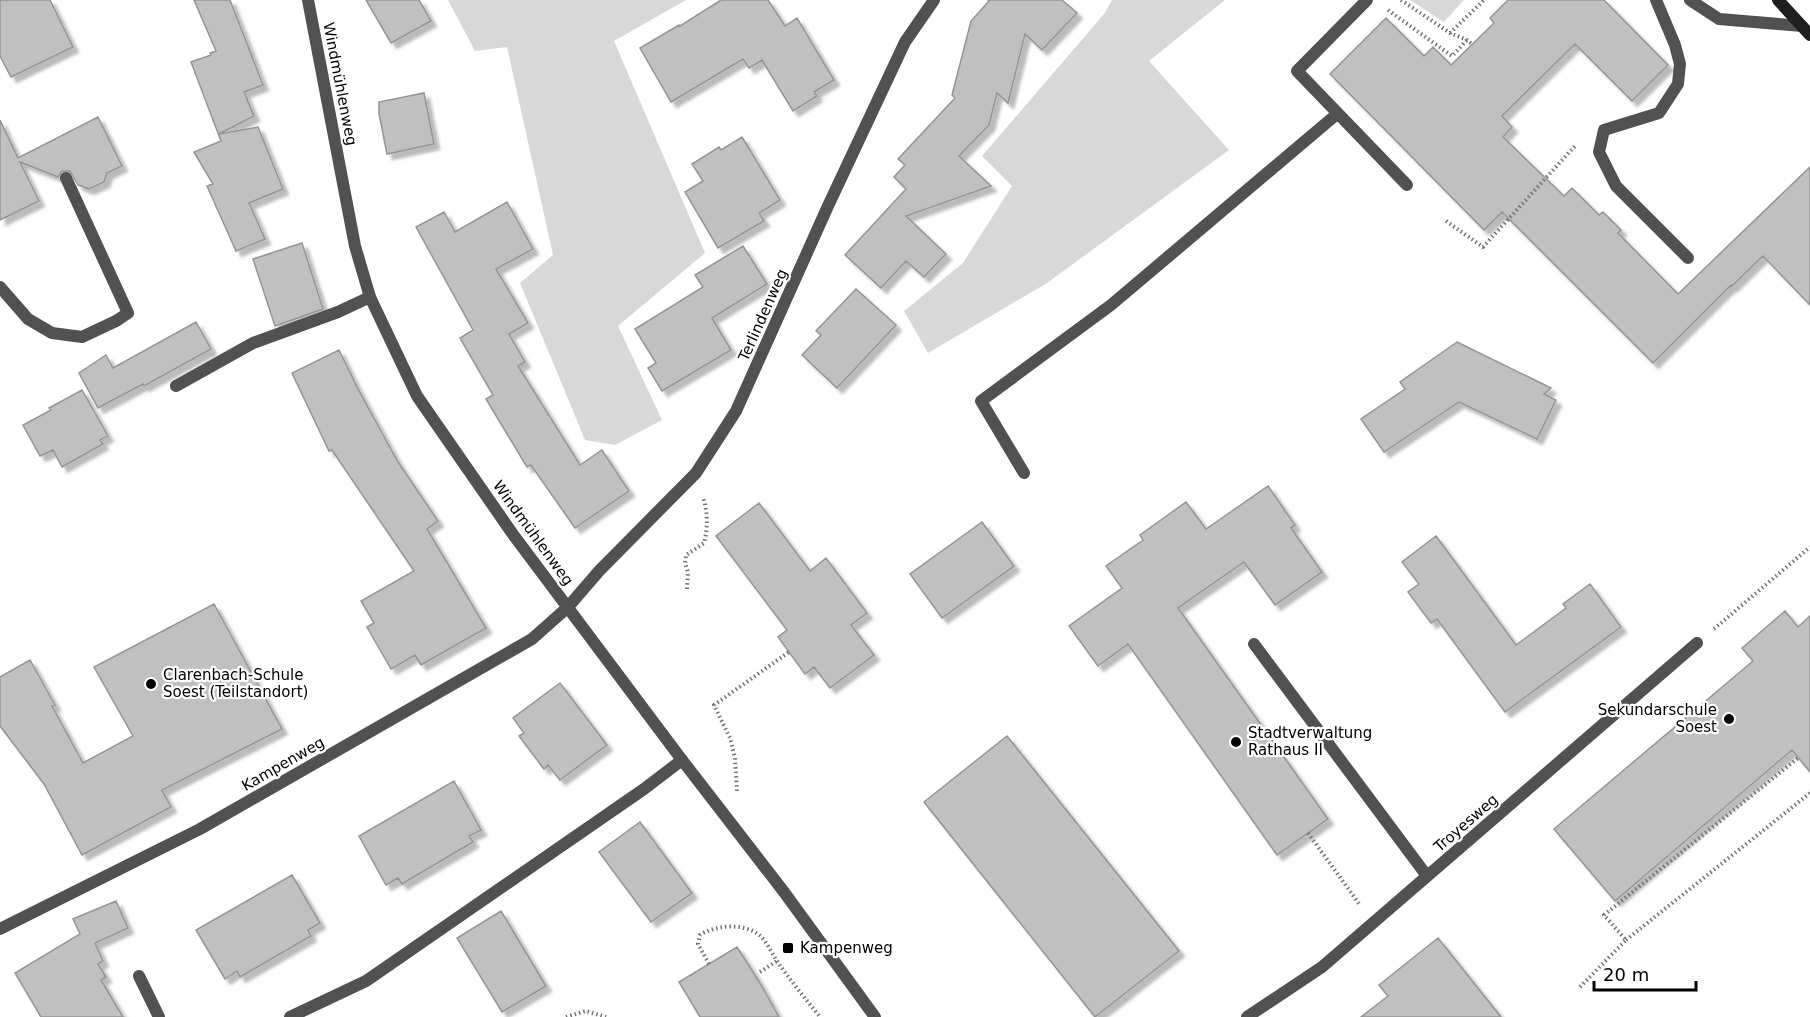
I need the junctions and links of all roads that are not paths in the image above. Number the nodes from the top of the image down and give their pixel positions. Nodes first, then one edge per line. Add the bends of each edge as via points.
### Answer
1 (309, 0) edge
2 (934, 0) edge
3 (1367, 0) edge
4 (1656, 0) edge
5 (1690, 0) edge
6 (1778, 0) edge
7 (1806, 30) edge
8 (1337, 114) junction
9 (66, 178) dead end
10 (1407, 185) dead end
11 (1688, 258) dead end
12 (0, 287) edge
13 (370, 297) junction
14 (176, 387) dead end
15 (1024, 473) dead end
16 (568, 607) junction
17 (1697, 643) road end
18 (1254, 644) dead end
19 (682, 760) junction
20 (1426, 876) junction
21 (0, 928) edge
22 (139, 976) dead end
23 (159, 1017) edge
24 (290, 1017) edge
25 (875, 1017) edge
26 (1247, 1017) edge

1 - 13 street, Windmühlenweg via 355,246
2 - 16 street, Terlindenweg via 905,42 736,411 696,473
3 - 8 street via 1297,71
4 - 11 street via 1676,45 1680,64 1678,84 1659,113 1604,130 1599,152 1616,186
5 - 7 street via 1719,20
6 - 7 street
8 - 10 street
8 - 15 street via 1111,305 981,401
9 - 12 street via 128,313 82,336 52,333 27,319
13 - 14 street via 253,343
13 - 16 street, Windmühlenweg via 417,396
16 - 19 street, Windmühlenweg
16 - 21 street, Kampenweg via 532,639 210,823
17 - 20 street, Troyesweg
18 - 20 street
19 - 24 street via 366,981
19 - 25 street, Windmühlenweg
20 - 26 street, Troyesweg via 1322,967
22 - 23 street

